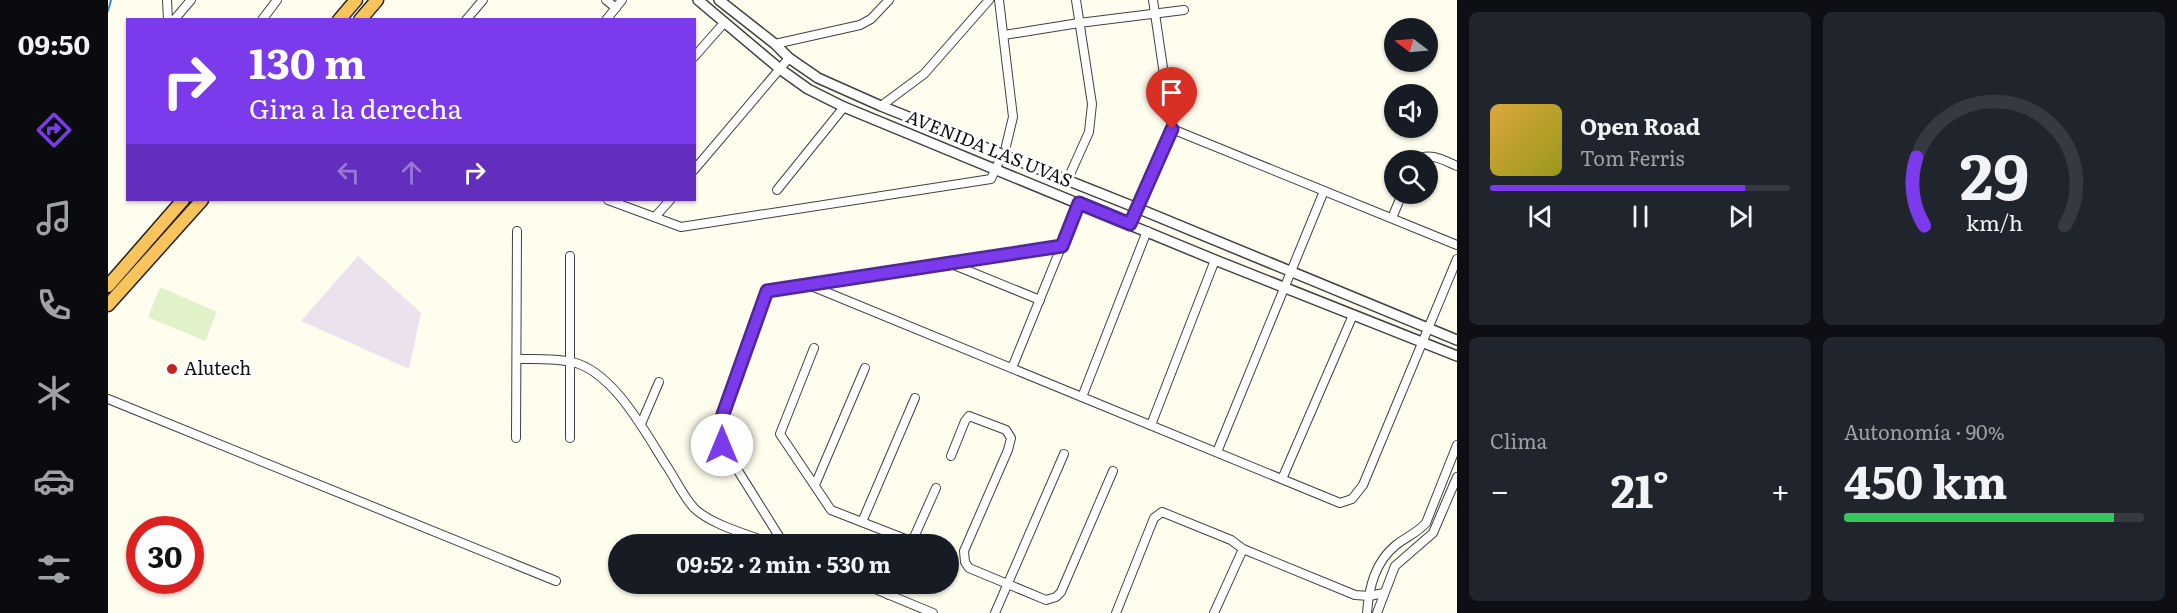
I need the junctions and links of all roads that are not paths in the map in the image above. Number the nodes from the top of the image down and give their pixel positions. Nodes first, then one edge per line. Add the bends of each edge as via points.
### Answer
1 (167, 0) edge
2 (191, 0) edge
3 (277, 0) edge
4 (377, 0) edge
5 (483, 0) edge
6 (606, 0) edge
7 (622, 0) edge
8 (698, 0) edge
9 (719, 0) edge
10 (890, 0) edge
11 (989, 0) edge
12 (999, 0) edge
13 (1076, 0) edge
14 (1153, 0) edge
15 (354, 2) edge
16 (616, 8) junction
17 (1184, 10) dead end
18 (1155, 14) junction
19 (168, 18) edge
20 (176, 18) edge
21 (264, 18) edge
22 (341, 18) edge
23 (362, 18) edge
24 (468, 18) edge
25 (608, 18) edge
26 (724, 23) junction
27 (1079, 23) junction
28 (1004, 35) junction
29 (775, 44) junction
30 (696, 55) edge
31 (789, 58) junction
32 (780, 69) junction
33 (881, 106) junction
34 (844, 107) junction
35 (1172, 129) junction
36 (1004, 150) junction
37 (1438, 159) edge
38 (1457, 166) edge
39 (696, 168) edge
40 (997, 170) junction
41 (1067, 181) junction
42 (777, 190) dead end
43 (1324, 191) junction
44 (182, 201) edge
45 (201, 201) edge
46 (611, 201) edge
47 (669, 201) edge
48 (1079, 203) junction
49 (1397, 204) edge
50 (1137, 208) junction
51 (655, 217) junction
52 (1392, 218) junction
53 (1130, 224) junction
54 (517, 231) dead end
55 (1147, 231) junction
56 (1457, 245) edge
57 (1062, 246) junction
58 (570, 256) dead end
59 (1457, 259) edge
60 (1215, 260) junction
61 (947, 263) junction
62 (1291, 273) junction
63 (809, 285) junction
64 (108, 286) edge
65 (1285, 288) junction
66 (1040, 300) junction
67 (108, 305) edge
68 (1353, 315) junction
69 (1429, 329) junction
70 (1457, 340) edge
71 (1423, 343) junction
72 (814, 348) dead end
73 (1457, 356) edge
74 (517, 358) junction
75 (570, 361) junction
76 (865, 368) dead end
77 (1012, 368) junction
78 (659, 382) dead end
79 (1082, 397) junction
80 (915, 398) dead end
81 (108, 399) edge
82 (641, 424) junction
83 (1151, 425) junction
84 (516, 438) dead end
85 (570, 438) dead end
86 (1457, 445) edge
87 (1217, 452) junction
88 (1064, 454) dead end
89 (951, 456) dead end
90 (1113, 471) dead end
91 (1457, 477) edge
92 (1282, 479) junction
93 (815, 485) junction
94 (936, 488) dead end
95 (862, 522) junction
96 (748, 534) edge
97 (779, 534) edge
98 (891, 534) edge
99 (916, 534) edge
100 (1243, 549) junction
101 (556, 581) dead end
102 (1007, 585) junction
103 (1383, 593) junction
104 (889, 595) edge
105 (1369, 596) junction
106 (933, 613) edge
107 (995, 613) edge
108 (1116, 613) edge
109 (1214, 613) edge
110 (1367, 613) edge
111 (1377, 613) edge

1 - 19 street
2 - 20 street
3 - 21 street
4 - 23 highway
5 - 24 street
6 - 16 street
7 - 16 street
8 - 26 street, AVENIDA LAS UVAS
9 - 29 street, AVENIDA LAS UVAS
10 - 29 street via 860,25
11 - 33 street via 924,74
12 - 28 street
13 - 27 street
14 - 18 street
15 - 22 highway
16 - 25 street
17 - 18 street
18 - 27 street
18 - 35 street
26 - 30 street
26 - 32 street, AVENIDA LAS UVAS
27 - 28 street
27 - 41 street via 1092,104 1089,132
28 - 36 street via 1013,117
29 - 31 street, AVENIDA LAS UVAS
31 - 32 street
31 - 33 street, AVENIDA LAS UVAS via 818,78
32 - 34 street, AVENIDA LAS UVAS
32 - 39 street
33 - 36 street, AVENIDA LAS UVAS
34 - 40 street, AVENIDA LAS UVAS
34 - 42 street
35 - 43 street
35 - 50 street
36 - 40 street
36 - 41 street, AVENIDA LAS UVAS
37 - 38 street
40 - 48 street, AVENIDA LAS UVAS
40 - 51 street via 991,179 681,227
41 - 50 street, AVENIDA LAS UVAS
43 - 52 street
43 - 62 street
44 - 64 highway
45 - 67 highway
46 - 51 street
47 - 51 street
48 - 53 street, AVENIDA LAS UVAS
48 - 57 street
49 - 52 street
50 - 53 street
50 - 62 street, AVENIDA LAS UVAS
52 - 56 street
53 - 55 street, AVENIDA LAS UVAS
54 - 74 street
55 - 60 street, AVENIDA LAS UVAS
55 - 79 street
57 - 61 street
57 - 66 street
58 - 75 street
59 - 69 street
60 - 65 street, AVENIDA LAS UVAS
60 - 83 street
61 - 63 street
61 - 66 street
62 - 65 street
62 - 69 street, AVENIDA LAS UVAS
63 - 77 street
63 - 97 street via 767,291 720,427 722,445
65 - 68 street, AVENIDA LAS UVAS
65 - 87 street
66 - 77 street
68 - 71 street, AVENIDA LAS UVAS
68 - 92 street
69 - 70 street, AVENIDA LAS UVAS
69 - 71 street
71 - 73 street, AVENIDA LAS UVAS
71 - 92 street via 1363,485 1352,500 1340,502
72 - 93 street via 780,434
74 - 75 street
74 - 84 street
75 - 82 street via 596,372
75 - 85 street
76 - 93 street
77 - 79 street
78 - 82 street
79 - 83 street
80 - 95 street
81 - 101 street
82 - 96 street via 693,507 705,517
83 - 87 street
86 - 105 street via 1426,523 1385,555
87 - 92 street
88 - 102 street
89 - 102 street via 969,416 1006,430 1011,438 964,551 964,562 969,568
90 - 102 street via 1061,592 1046,600
91 - 103 street via 1433,533 1395,566
93 - 95 street via 831,510
94 - 99 street
95 - 98 street
100 - 105 street via 1354,595
100 - 108 street via 1231,540 1162,512 1154,518
100 - 109 street
102 - 107 street
103 - 105 street
103 - 111 street
104 - 106 street
105 - 110 street

